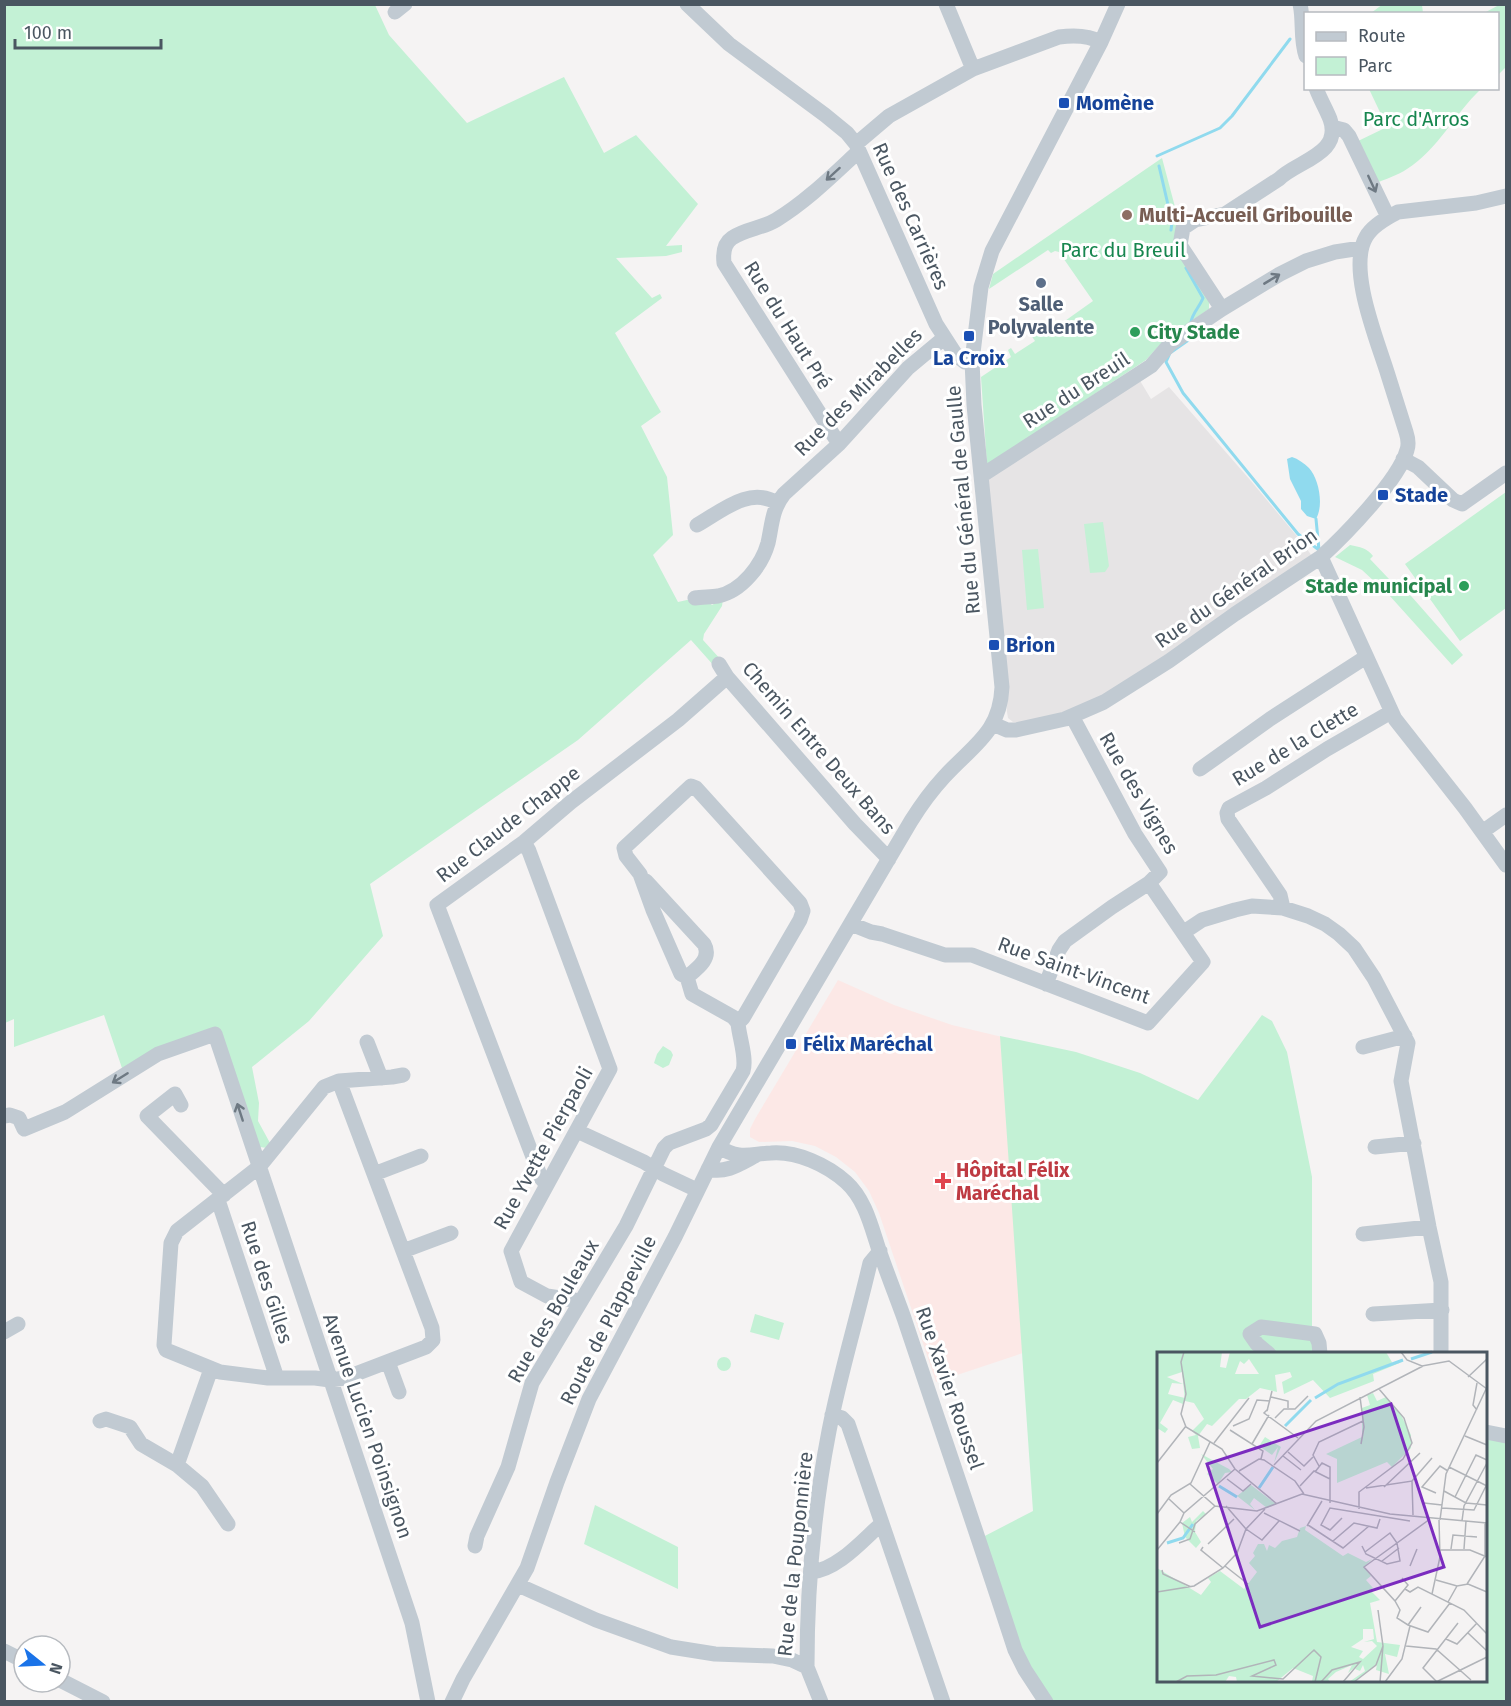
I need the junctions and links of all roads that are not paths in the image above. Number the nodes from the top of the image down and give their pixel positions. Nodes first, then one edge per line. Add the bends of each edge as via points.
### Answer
1 (687, 4) edge
2 (946, 4) edge
3 (1118, 4) edge
4 (1300, 4) edge
5 (1101, 42) junction
6 (1304, 49) edge
7 (973, 69) junction
8 (1317, 90) edge
9 (1332, 127) junction
10 (858, 147) junction
11 (1506, 196) edge
12 (1388, 217) junction
13 (1361, 249) junction
14 (1222, 309) junction
15 (944, 338) junction
16 (972, 361) junction
17 (839, 444) junction
18 (1404, 459) junction
19 (1506, 473) edge
20 (981, 476) junction
21 (777, 502) junction
22 (697, 525) dead end
23 (1321, 557) junction
24 (694, 598) dead end
25 (1366, 657) junction
26 (723, 671) joint
27 (1390, 712) junction
28 (1072, 716) junction
29 (993, 724) junction
30 (1200, 769) dead end
31 (1506, 815) edge
32 (1482, 832) junction
33 (524, 842) junction
34 (889, 859) junction
35 (1506, 865) edge
36 (640, 874) junction
37 (1149, 882) junction
38 (1283, 908) junction
39 (851, 924) junction
40 (1184, 932) junction
41 (824, 969) joint
42 (687, 977) junction
43 (1046, 984) junction
44 (738, 1023) junction
45 (1405, 1036) junction
46 (367, 1042) dead end
47 (1363, 1047) dead end
48 (403, 1075) dead end
49 (381, 1078) junction
50 (339, 1080) junction
51 (181, 1105) dead end
52 (4, 1116) edge
53 (577, 1131) junction
54 (1414, 1143) junction
55 (719, 1147) junction
56 (1375, 1147) dead end
57 (421, 1156) dead end
58 (755, 1156) junction
59 (259, 1167) junction
60 (654, 1168) junction
61 (708, 1169) junction
62 (374, 1174) junction
63 (546, 1184) junction
64 (697, 1190) junction
65 (221, 1197) junction
66 (1429, 1227) junction
67 (451, 1233) dead end
68 (1363, 1234) dead end
69 (403, 1251) junction
70 (880, 1251) junction
71 (892, 1283) junction
72 (863, 1292) junction
73 (580, 1301) junction
74 (1442, 1310) junction
75 (1373, 1314) dead end
76 (18, 1324) dead end
77 (4, 1332) edge
78 (1263, 1348) edge
79 (1320, 1352) edge
80 (1441, 1352) edge
81 (387, 1362) junction
82 (211, 1368) junction
83 (277, 1378) junction
84 (330, 1380) junction
85 (399, 1392) dead end
86 (832, 1414) junction
87 (100, 1421) dead end
88 (829, 1432) junction
89 (1487, 1432) edge
90 (1506, 1436) edge
91 (852, 1439) junction
92 (177, 1465) junction
93 (228, 1524) dead end
94 (881, 1524) junction
95 (474, 1546) dead end
96 (811, 1572) junction
97 (518, 1585) junction
98 (807, 1667) junction
99 (72, 1686) edge
100 (104, 1701) edge
101 (428, 1701) edge
102 (452, 1701) edge
103 (821, 1701) edge
104 (943, 1701) edge
105 (1046, 1701) edge

1 - 10 street, Rue des Carrières via 729,44 825,115
2 - 7 street
3 - 5 street, Rue du Général de Gaulle
4 - 6 street
5 - 7 street, Rue du Haut Pré via 1072,35 1059,37
5 - 16 street, Rue du Général de Gaulle via 992,251 981,287
7 - 10 street, Rue du Haut Pré via 889,116
8 - 9 street
9 -> 12 street via 1344,130 1348,136
9 - 14 street via 1322,152 1285,172 1225,214 1195,220 1183,228 1180,245
10 - 15 street, Rue des Carrières
10 -> 17 street, Rue du Haut Pré via 807,198 774,221 732,238 723,253 724,263
11 - 12 street
12 - 13 street via 1366,237
14 -> 13 street, Rue du Breuil via 1306,261
13 - 18 street via 1364,302 1408,441
14 - 20 street, Rue du Breuil via 1170,344 1150,366
15 - 16 street, Rue des Carrières via 956,355 965,362
15 - 17 street, Rue des Mirabelles via 908,368
16 - 20 street, Rue du Général de Gaulle
17 - 21 street, Rue des Mirabelles
18 - 19 street via 1418,466 1462,504
18 - 23 street, Rue du Général Brion via 1386,486
20 - 29 street, Rue du Général de Gaulle via 1002,687
21 - 22 street via 762,496 745,498
21 - 24 street, Rue des Mirabelles via 767,544 755,570 729,592
23 - 25 street
23 - 28 street, Rue du Général Brion via 1131,686
25 - 27 street
25 - 30 street via 1270,718
26 - 33 street, Rue Claude Chappe via 678,720
26 - 34 street, Chemin Entre Deux Bans
27 - 32 street
27 - 38 street, Rue de la Clette via 1229,808 1228,819 1280,895
28 - 29 street, Rue du Général Brion via 1016,730
28 - 37 street, Rue des Vignes via 1135,834 1160,872
29 - 34 street, Rue du Général de Gaulle via 922,803
31 - 32 street
32 - 35 street
33 - 53 street, Rue Yvette Pierpaoli via 610,1069
33 - 63 street, Rue Claude Chappe via 436,905
34 - 39 street, Rue du Général de Gaulle
36 - 42 street via 681,974
36 - 42 street via 708,950 707,957
36 - 44 street via 624,848 688,787 694,786 800,903 800,920
37 - 40 street, Rue Saint-Vincent
37 - 43 street, Rue des Vignes via 1065,941
38 - 40 street via 1251,906 1202,920
38 - 45 street via 1324,924 1354,948
39 - 41 street, Rue du Général de Gaulle
39 - 43 street, Rue Saint-Vincent via 945,955 972,955
40 - 43 street, Rue Saint-Vincent via 1203,962 1148,1023
41 - 55 street, Route de Plappeville
42 - 44 street via 692,994
44 - 60 street, Rue des Bouleaux via 743,1071 711,1125 669,1143
45 - 47 street
45 - 54 street via 1408,1047 1401,1081
46 - 49 street
48 - 49 street
49 - 50 street
50 - 59 street via 324,1087
50 - 62 street
51 - 65 street via 175,1094 147,1116
59 -> 52 street, Avenue Lucien Poinsignon via 214,1034 158,1054 83,1102 24,1129 19,1118
53 - 60 street
53 - 63 street, Rue Yvette Pierpaoli
54 - 56 street
54 - 66 street
55 - 58 street, Rue Xavier Roussel via 733,1154
55 - 61 street, Route de Plappeville
57 - 62 street
58 - 61 street, Rue Xavier Roussel via 721,1171
58 - 70 street, Rue Xavier Roussel via 772,1153 810,1160 847,1182 869,1218
59 - 65 street
59 - 84 street, Avenue Lucien Poinsignon
60 - 64 street
60 - 73 street, Rue des Bouleaux via 626,1226
61 - 64 street, Route de Plappeville
62 - 69 street
63 - 73 street, Rue Yvette Pierpaoli via 511,1251 521,1282 547,1296
64 - 97 street, Route de Plappeville via 589,1399
65 - 82 street via 177,1231 171,1244 164,1345 166,1350
65 - 83 street, Rue des Gilles
66 - 68 street
66 - 74 street via 1441,1282
67 - 69 street
69 - 81 street via 433,1340 426,1347
70 - 71 street, Rue Xavier Roussel
70 - 72 street, Rue de la Pouponnière via 870,1263
71 - 72 street
71 - 105 street, Rue Xavier Roussel via 1015,1650
72 - 86 street, Rue de la Pouponnière
73 - 95 street, Rue des Bouleaux via 532,1383 508,1467
74 - 75 street
74 - 80 street
76 - 77 street
78 - 79 street via 1250,1334 1261,1327 1315,1334
81 - 84 street
81 - 85 street
82 - 83 street
82 - 92 street
83 - 84 street
84 - 101 street, Avenue Lucien Poinsignon via 412,1623
86 - 88 street, Rue de la Pouponnière
86 - 91 street via 848,1424
87 - 92 street via 130,1426 141,1444
88 - 91 street
88 - 96 street, Rue de la Pouponnière
89 - 90 street
91 - 94 street
92 - 93 street via 201,1486
94 - 96 street via 832,1566
94 - 104 street
96 - 98 street, Rue de la Pouponnière
97 - 98 street, Rue de la Pouponnière via 665,1645 715,1654 773,1656
97 - 102 street, Route de Plappeville
98 - 103 street
99 - 100 street

